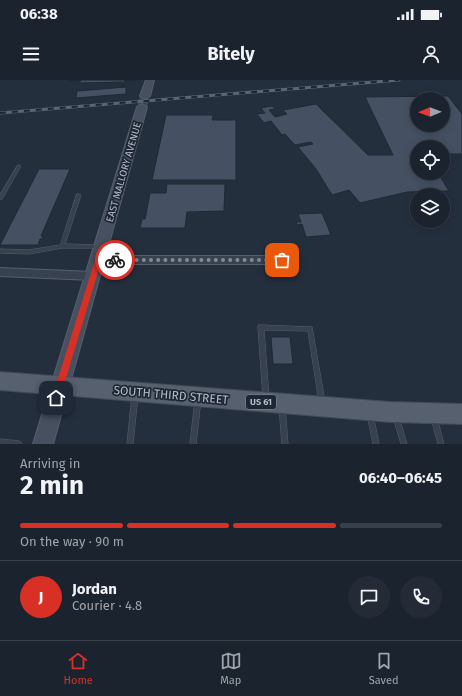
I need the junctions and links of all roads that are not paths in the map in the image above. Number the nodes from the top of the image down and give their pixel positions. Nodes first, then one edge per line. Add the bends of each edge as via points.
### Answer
1 (150, 80) edge
2 (19, 166) dead end
3 (79, 195) dead end
4 (0, 198) edge
5 (62, 246) junction
6 (102, 247) junction
7 (0, 251) edge
8 (98, 260) junction
9 (282, 260) dead end
10 (0, 272) edge
11 (93, 276) junction
12 (0, 380) edge
13 (59, 386) junction
14 (135, 392) junction
15 (199, 397) junction
16 (274, 403) junction
17 (323, 407) junction
18 (369, 410) junction
19 (395, 412) junction
20 (433, 413) junction
21 (462, 414) edge
22 (5, 443) edge
23 (19, 444) edge
24 (43, 444) edge
25 (130, 444) edge
26 (193, 444) edge
27 (285, 444) edge
28 (376, 444) edge
29 (404, 444) edge
30 (441, 444) edge

1 - 6 main road, EAST MALLORY AVENUE
2 - 4 lane
3 - 5 lane
5 - 6 lane
5 - 7 lane via 30,252
6 - 8 main road, EAST MALLORY AVENUE
8 - 9 street
8 - 11 main road, EAST MALLORY AVENUE
10 - 11 street
11 - 13 main road, EAST MALLORY AVENUE
12 - 13 main road, SOUTH THIRD STREET / US 61
13 - 14 main road, SOUTH THIRD STREET / US 61
13 - 24 main road, EAST MALLORY AVENUE
14 - 15 main road, SOUTH THIRD STREET / US 61
14 - 25 lane
15 - 16 main road, SOUTH THIRD STREET / US 61
15 - 26 lane
16 - 17 main road, SOUTH THIRD STREET / US 61
16 - 17 lane via 260,327 310,328
16 - 27 lane
17 - 18 main road, SOUTH THIRD STREET / US 61
18 - 19 main road, SOUTH THIRD STREET / US 61
18 - 28 lane
19 - 20 main road, SOUTH THIRD STREET / US 61
19 - 29 lane
20 - 21 main road, SOUTH THIRD STREET / US 61
20 - 30 lane
22 - 23 lane

